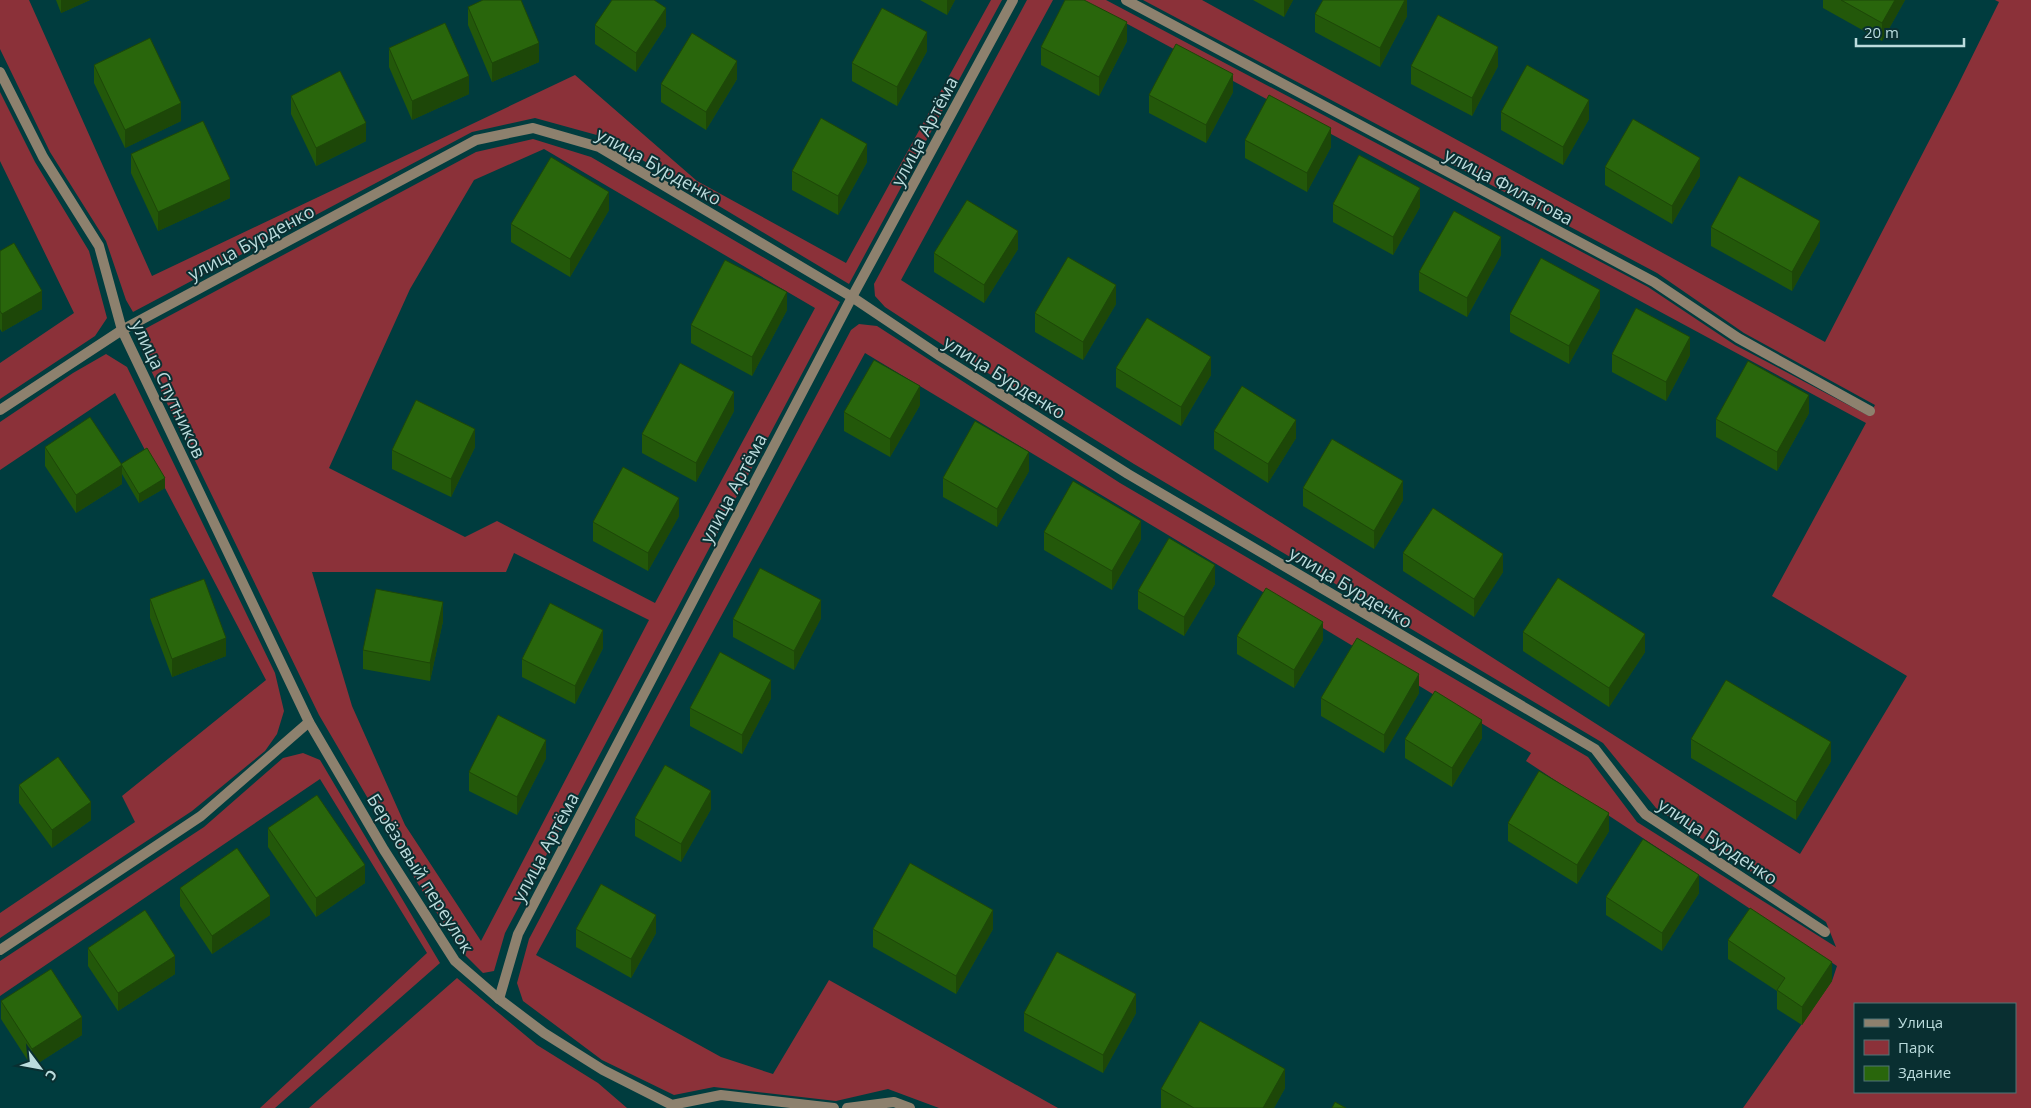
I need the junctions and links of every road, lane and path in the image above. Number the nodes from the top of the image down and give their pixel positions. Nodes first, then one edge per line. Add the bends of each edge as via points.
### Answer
1 (1014, 0) edge
2 (1126, 0) edge
3 (0, 72) edge
4 (852, 297) junction
5 (122, 330) junction
6 (0, 410) edge
7 (1870, 411) dead end
8 (309, 722) junction
9 (1825, 932) dead end
10 (0, 950) edge
11 (499, 999) junction
12 (834, 1108) edge
13 (847, 1108) edge
14 (910, 1108) edge

1 - 4 street, улица Артёма
2 - 7 street, улица Филатова via 1654,282 1738,338
3 - 5 street, улица Спутников via 43,157 99,246
4 - 5 street, улица Бурденко via 599,147 534,128 476,140
4 - 9 street, улица Бурденко via 1128,474 1595,749 1645,814
4 - 11 street, улица Артёма via 518,934
5 - 6 street, улица Бурденко
5 - 8 street, улица Спутников
8 - 10 street via 201,816
8 - 11 street, Берёзовый переулок via 384,850 455,961
11 - 12 street, Берёзовый переулок via 544,1034 603,1070 672,1105 721,1095
13 - 14 street via 894,1102

